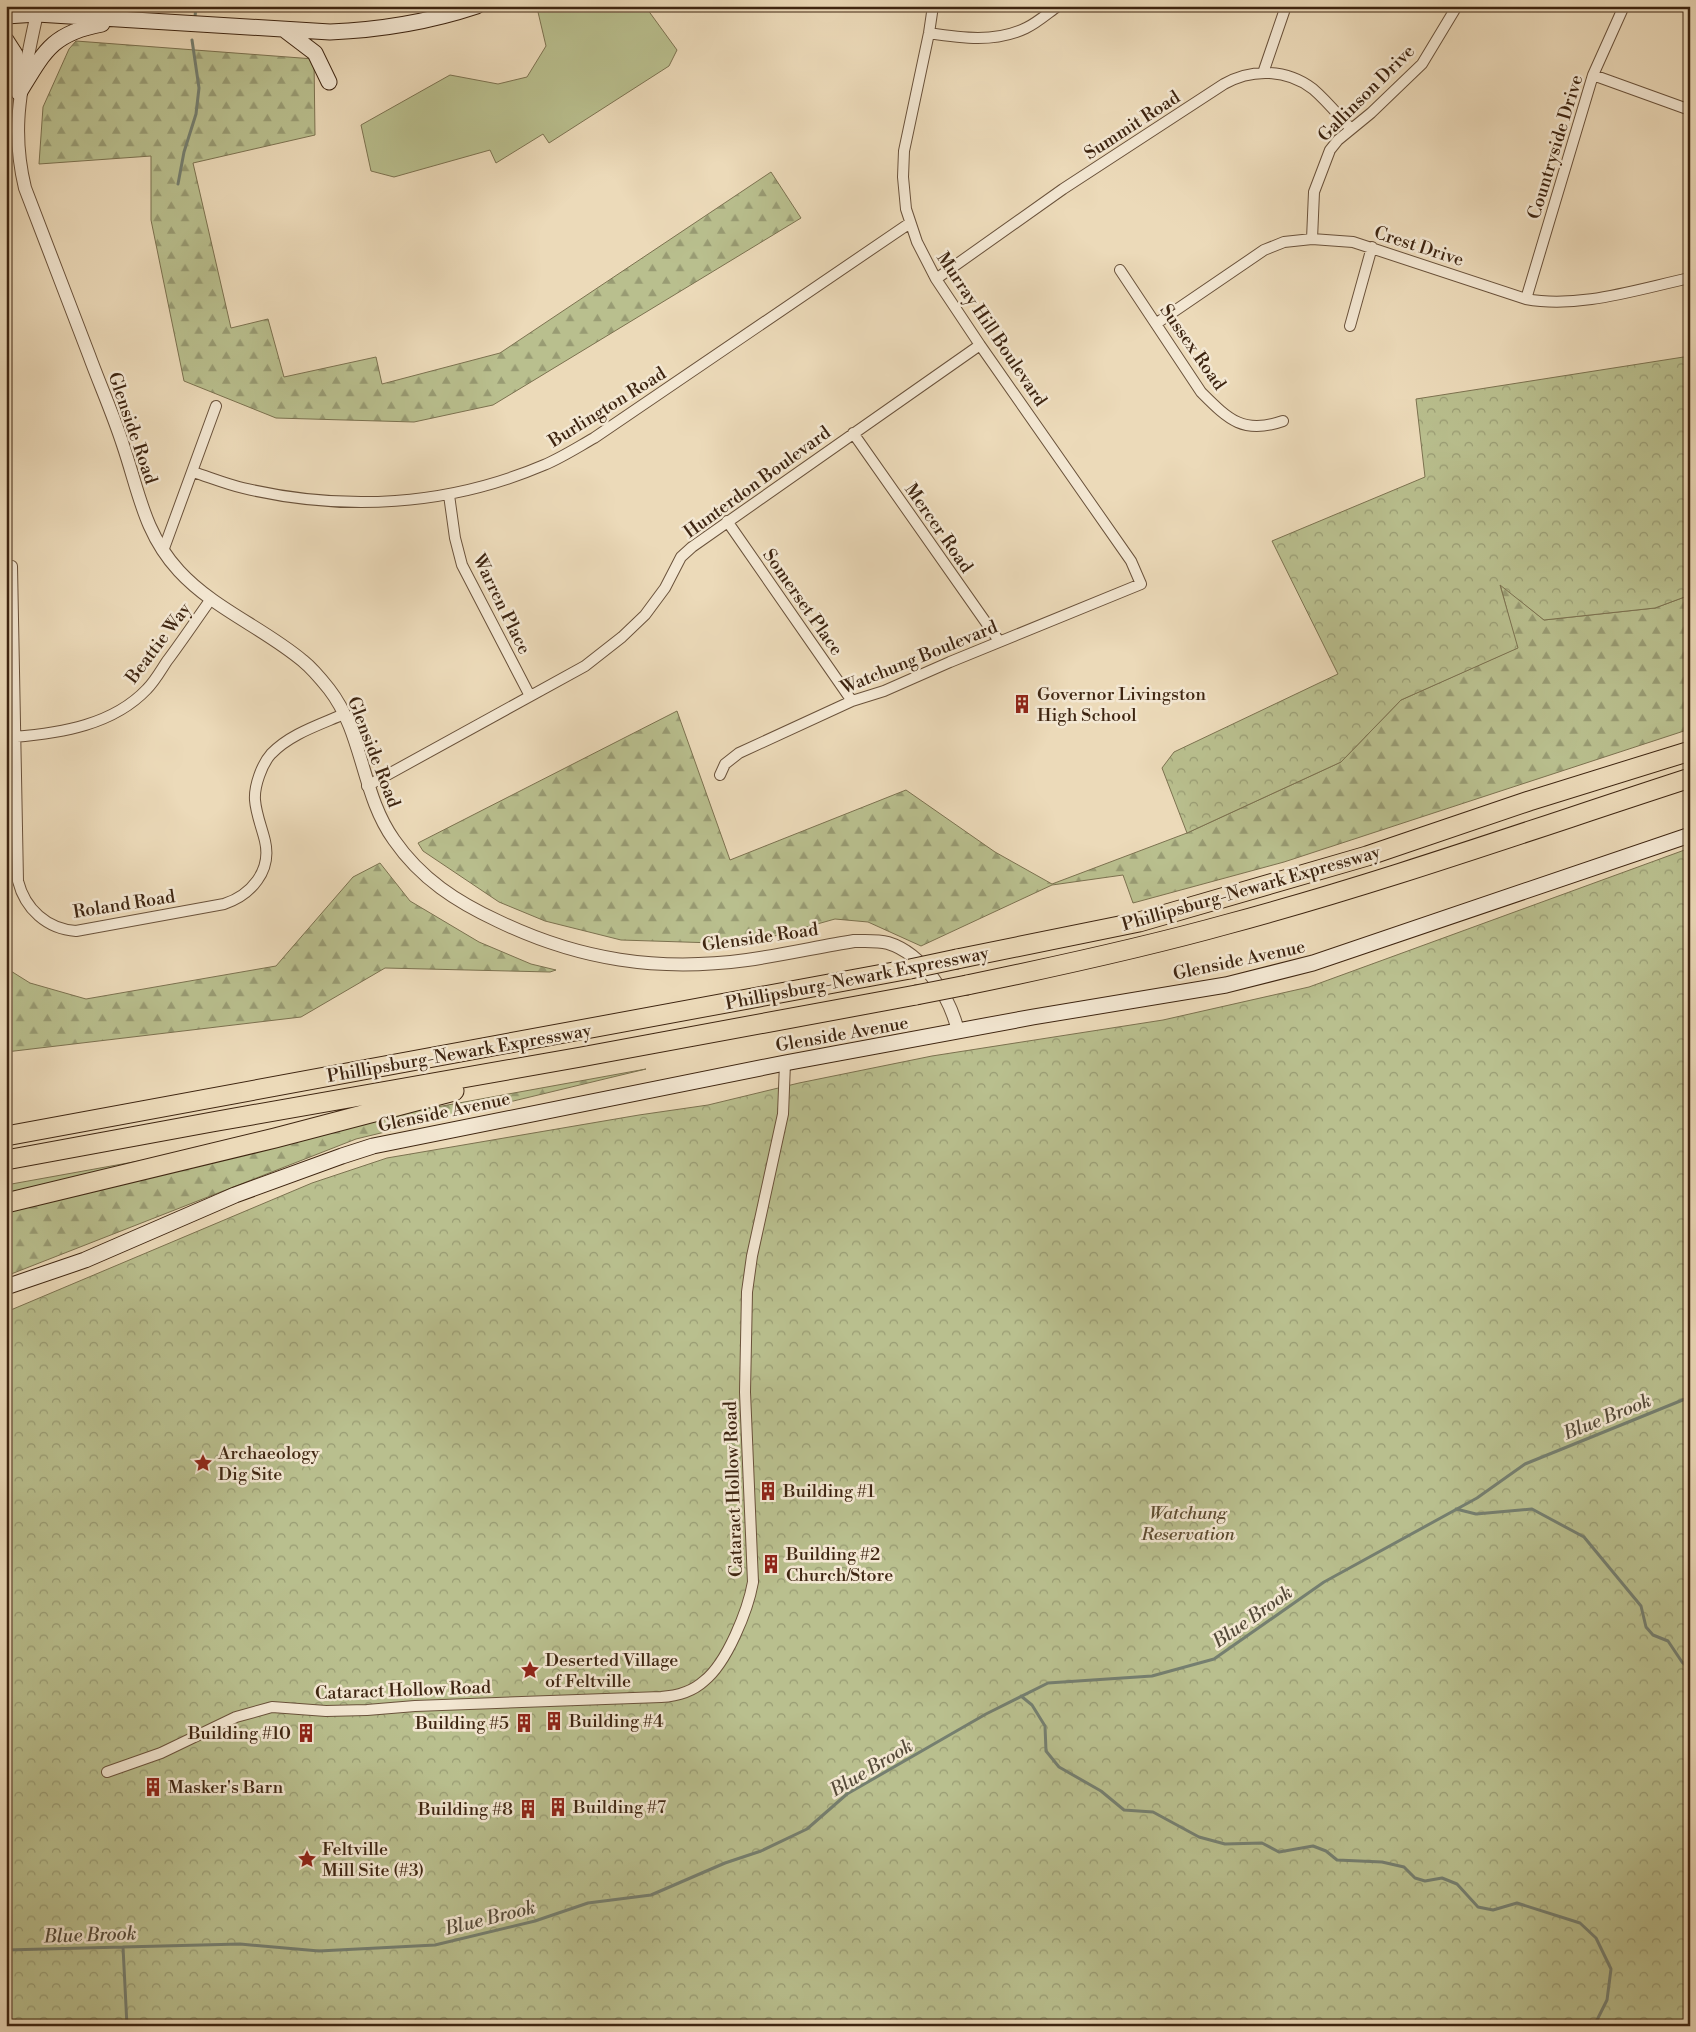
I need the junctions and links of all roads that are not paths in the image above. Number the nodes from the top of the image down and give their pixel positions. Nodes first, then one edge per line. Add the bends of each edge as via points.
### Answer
1 (86, 6) edge
2 (477, 6) edge
3 (933, 6) edge
4 (1058, 6) edge
5 (1286, 6) edge
6 (1457, 6) edge
7 (1624, 6) edge
8 (38, 10) edge
9 (6, 16) edge
10 (126, 20) junction
11 (286, 31) junction
12 (929, 33) junction
13 (6, 40) edge
14 (1263, 73) junction
15 (1594, 75) junction
16 (329, 82) dead end
17 (19, 93) junction
18 (1690, 110) edge
19 (1351, 129) junction
20 (910, 223) junction
21 (1312, 239) junction
22 (1372, 247) junction
23 (1120, 270) dead end
24 (1690, 278) edge
25 (936, 279) junction
26 (1526, 299) junction
27 (1157, 323) junction
28 (1350, 326) dead end
29 (980, 345) junction
30 (216, 406) dead end
31 (1283, 421) dead end
32 (853, 433) junction
33 (192, 472) junction
34 (449, 495) junction
35 (727, 521) junction
36 (163, 551) junction
37 (12, 566) dead end
38 (1140, 584) joint
39 (211, 599) junction
40 (999, 642) junction
41 (530, 696) junction
42 (852, 701) junction
43 (344, 714) junction
44 (14, 737) junction
45 (1690, 750) edge
46 (720, 775) dead end
47 (1690, 778) edge
48 (368, 786) junction
49 (1690, 835) edge
50 (958, 1032) junction
51 (581, 1058) junction
52 (784, 1063) junction
53 (6, 1136) edge
54 (6, 1160) edge
55 (6, 1203) edge
56 (6, 1287) edge
57 (107, 1772) dead end

1 - 10 main road
2 - 11 main road via 401,26 330,32
3 - 12 street, Murray Hill Boulevard
4 - 12 street via 1026,28 1001,37 965,38
5 - 14 street
6 - 19 street, Gallinson Drive via 1422,64
7 - 15 street, Countryside Drive
8 - 9 main road
8 - 10 main road
8 - 17 street, Glenside Road
10 - 11 main road
10 - 17 main road via 83,28 60,39 40,59
11 - 16 main road via 315,53
12 - 20 street, Murray Hill Boulevard via 904,150 903,177
13 - 17 main road via 15,54
14 - 19 street, Summit Road via 1287,76 1309,86
14 - 25 street, Summit Road via 1239,77 1224,84 1063,189
15 - 18 street
15 - 26 street, Countryside Drive
17 - 36 street, Glenside Road via 17,134 25,188 123,444 144,516
19 - 21 street, Gallinson Drive via 1330,150 1322,166 1314,192
20 - 25 street, Murray Hill Boulevard
20 - 34 street, Burlington Road via 594,438 545,465
21 - 22 street, Crest Drive via 1339,239
21 - 27 street, Crest Drive via 1284,242 1264,250
22 - 26 street, Crest Drive
22 - 28 street
23 - 27 street, Sussex Road
24 - 26 street, Crest Drive via 1570,302
25 - 29 street, Murray Hill Boulevard
27 - 31 street, Sussex Road via 1201,392 1232,420 1256,427
29 - 32 street, Hunterdon Boulevard
29 - 38 street, Murray Hill Boulevard via 1131,561
30 - 33 street
32 - 35 street, Hunterdon Boulevard
32 - 40 street, Mercer Road
33 - 34 street, Burlington Road via 242,488 316,501 410,501
33 - 36 street
34 - 41 street, Warren Place via 462,565
35 - 41 street, Hunterdon Boulevard via 681,558 645,615 622,637 585,666
35 - 42 street, Somerset Place
36 - 39 street, Glenside Road via 178,571
37 - 44 street, Roland Road
38 - 40 street, Watchung Boulevard
39 - 43 street, Glenside Road via 304,662 333,695
39 - 44 street, Beattie Way via 148,689 132,702 88,725 56,734
40 - 42 street, Watchung Boulevard via 884,691
41 - 48 street, Hunterdon Boulevard
42 - 46 street, Watchung Boulevard via 739,752 725,764
43 - 44 street, Roland Road via 288,739 266,760 255,801 267,854 262,872 249,891 224,904 76,931 59,928 42,919 24,899 19,887
43 - 48 street, Glenside Road
45 - 53 highway, Phillipsburg-Newark Expressway, bridge via 1367,856 1139,922 910,969
47 - 51 highway, Phillipsburg-Newark Expressway, bridge via 1370,882 1147,945 967,985
48 - 50 street, Glenside Road via 379,816 416,867 458,901 515,929 562,947 632,963 747,960 854,941 888,943 904,951 938,984
49 - 50 main road, Glenside Avenue via 1312,963 1226,985
50 - 52 main road, Glenside Avenue
51 - 54 highway, Phillipsburg-Newark Expressway
51 - 55 highway via 275,1138
52 - 56 main road, Glenside Avenue via 373,1146 234,1195 85,1260
52 - 57 street, Cataract Hollow Road via 783,1114 747,1292 745,1392 753,1582 748,1606 711,1675 686,1692 661,1697 367,1710 272,1707 236,1717 161,1754

